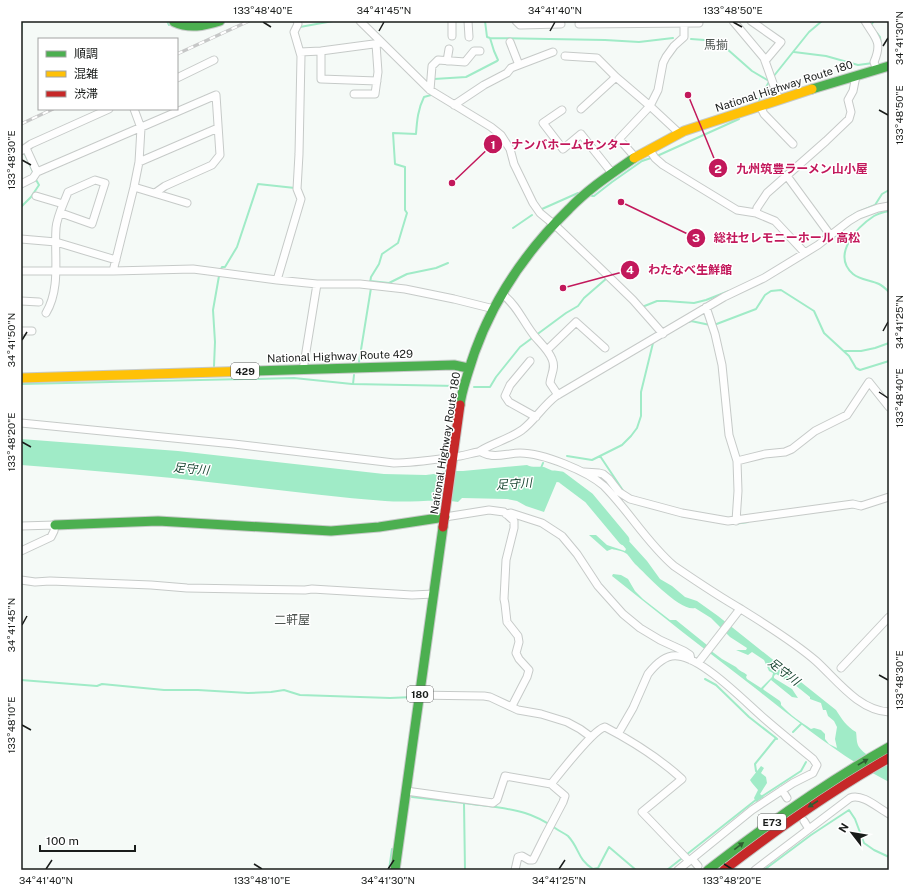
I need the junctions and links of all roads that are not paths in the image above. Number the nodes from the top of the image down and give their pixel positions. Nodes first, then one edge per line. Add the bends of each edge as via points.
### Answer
1 (174, 21) edge
2 (220, 21) edge
3 (360, 21) edge
4 (452, 21) edge
5 (468, 21) edge
6 (516, 21) edge
7 (751, 21) edge
8 (699, 22) edge
9 (738, 22) edge
10 (868, 22) edge
11 (684, 23) junction
12 (297, 24) edge
13 (561, 24) dead end
14 (579, 24) dead end
15 (452, 36) dead end
16 (469, 37) dead end
17 (510, 42) dead end
18 (378, 44) junction
19 (449, 49) dead end
20 (321, 51) junction
21 (480, 51) dead end
22 (301, 52) junction
23 (553, 52) dead end
24 (565, 56) dead end
25 (214, 60) dead end
26 (447, 61) junction
27 (765, 61) junction
28 (519, 65) junction
29 (875, 65) junction
30 (889, 66) edge
31 (856, 76) junction
32 (616, 77) junction
33 (178, 78) edge
34 (377, 81) junction
35 (430, 90) junction
36 (354, 94) dead end
37 (779, 100) junction
38 (454, 105) junction
39 (650, 106) junction
40 (760, 106) junction
41 (580, 109) dead end
42 (107, 110) edge
43 (134, 110) edge
44 (562, 110) dead end
45 (141, 128) junction
46 (218, 128) junction
47 (679, 133) junction
48 (792, 144) dead end
49 (23, 150) edge
50 (653, 155) junction
51 (635, 157) junction
52 (139, 162) junction
53 (612, 173) junction
54 (35, 174) junction
55 (787, 176) junction
56 (21, 184) edge
57 (134, 187) junction
58 (155, 193) junction
59 (36, 196) dead end
60 (187, 203) dead end
61 (63, 204) junction
62 (889, 206) edge
63 (60, 213) junction
64 (756, 213) junction
65 (554, 224) junction
66 (830, 234) junction
67 (21, 239) edge
68 (56, 242) junction
69 (804, 252) junction
70 (116, 260) junction
71 (57, 270) junction
72 (21, 271) edge
73 (113, 271) junction
74 (277, 280) junction
75 (317, 284) junction
76 (502, 294) junction
77 (21, 301) edge
78 (39, 302) dead end
79 (706, 308) junction
80 (494, 309) junction
81 (46, 313) dead end
82 (21, 331) edge
83 (32, 331) dead end
84 (662, 334) junction
85 (605, 348) dead end
86 (547, 350) junction
87 (530, 361) dead end
88 (468, 368) junction
89 (303, 370) junction
90 (21, 378) edge
91 (558, 395) junction
92 (889, 407) edge
93 (536, 417) junction
94 (21, 423) edge
95 (480, 452) junction
96 (453, 461) junction
97 (737, 461) junction
98 (584, 472) junction
99 (889, 497) edge
100 (446, 514) junction
101 (506, 514) junction
102 (736, 521) junction
103 (55, 525) junction
104 (21, 526) edge
105 (21, 551) edge
106 (21, 580) edge
107 (434, 594) junction
108 (739, 611) junction
109 (889, 617) edge
110 (697, 660) junction
111 (841, 668) dead end
112 (416, 696) junction
113 (512, 706) junction
114 (889, 712) edge
115 (618, 734) junction
116 (591, 737) junction
117 (889, 747) edge
118 (889, 758) edge
119 (551, 784) junction
120 (782, 790) junction
121 (406, 791) junction
122 (788, 798) dead end
123 (889, 814) edge
124 (804, 821) dead end
125 (809, 829) junction
126 (687, 858) junction
127 (698, 866) dead end
128 (395, 870) edge
129 (515, 870) edge
130 (678, 870) edge
131 (708, 870) edge
132 (724, 870) edge
133 (755, 870) edge

1 - 2 main road via 197,27
3 - 18 street
4 - 15 street
5 - 16 street
6 - 13 street via 520,25
7 - 27 street via 781,42
8 - 11 street
9 - 27 street
10 - 29 street via 877,38
11 - 14 street
11 - 39 street via 684,37 674,46 663,63 658,90
12 - 22 street via 294,32
17 - 28 street
18 - 20 street
18 - 34 street
18 - 35 street
19 - 26 street
20 - 22 street
20 - 34 street via 321,79
21 - 26 street via 474,51 465,62
22 - 74 street via 297,189 301,199
23 - 28 street
24 - 32 street via 597,58
25 - 33 street
26 - 35 street via 438,60 432,66
27 - 37 street
28 - 38 street
29 - 30 main road, National Highway Route 180 / 180
29 - 31 main road, National Highway Route 180 / 180
31 - 37 main road, National Highway Route 180 / 180
31 - 55 street via 848,100 851,112 849,119
32 - 39 street
32 - 41 street
34 - 36 street via 375,94
35 - 38 street
37 - 40 main road, National Highway Route 180 / 180
38 - 65 street via 501,135 510,149 514,164 533,203 540,213
39 - 47 street
39 - 51 street via 619,139
40 - 47 main road, National Highway Route 180 / 180
40 - 48 street via 764,114
42 - 49 street
43 - 45 street
44 - 53 street via 544,123 563,149 581,134
45 - 46 street via 216,95
45 - 52 street
45 - 54 street
46 - 52 street
46 - 58 street via 220,155 212,165
47 - 50 main road, National Highway Route 180 / 180
49 - 54 street
50 - 51 main road, National Highway Route 180 / 180
50 - 64 street via 673,171 737,210
51 - 53 main road, National Highway Route 180 / 180
52 - 57 street
53 - 65 main road, National Highway Route 180 / 180
54 - 56 street
55 - 64 street via 767,193
55 - 66 street
57 - 58 street
57 - 70 street
58 - 60 street
59 - 61 street
61 - 63 street
61 - 63 street via 68,192 95,180 105,183 92,224
62 - 66 street via 859,215
63 - 68 street via 56,226
64 - 69 street via 775,222
65 - 76 main road, National Highway Route 180 / 180 via 530,252
65 - 84 street via 640,308
66 - 69 street
67 - 68 street
68 - 70 street
68 - 71 street
69 - 79 street via 764,278
70 - 73 street
71 - 72 street
71 - 73 street
71 - 81 street via 51,304
73 - 74 street via 193,269
74 - 75 street
75 - 80 street via 360,284 405,289
75 - 89 street
76 - 80 main road, National Highway Route 180 / 180
76 - 86 street via 510,299 534,336
77 - 78 street
79 - 84 street
79 - 97 street via 722,365 729,435
80 - 88 main road, National Highway Route 180 / 180
82 - 83 street
84 - 91 street
85 - 86 street via 576,322
86 - 91 street via 554,367 550,383
87 - 93 street via 510,385 505,396 509,402
88 - 89 main road, National Highway Route 429 / 429 via 454,365
88 - 96 main road, National Highway Route 180 / 180 via 461,398
89 - 90 main road, National Highway Route 429 / 429
91 - 93 street
92 - 97 street via 869,382 847,415 815,431 792,449
93 - 95 street via 516,434
94 - 96 street via 394,463
95 - 96 street
95 - 98 street via 490,456 534,454
96 - 100 main road, National Highway Route 180 / 180
97 - 102 street
98 - 102 street via 604,474 619,492 630,499 682,513
98 - 108 street via 605,487 668,561
99 - 102 street via 861,506 853,504
100 - 101 street via 489,510
100 - 103 main road via 379,527 332,531 158,521
100 - 107 main road, National Highway Route 180 / 180
101 - 110 street via 511,513 542,523 562,536 598,586 623,614 640,628
101 - 113 street via 514,521 506,560 504,599 507,622 518,636 516,653 529,670
103 - 104 street
103 - 105 street via 51,536
106 - 107 street via 188,588 312,589
107 - 112 main road, National Highway Route 180 / 180
108 - 110 street
108 - 114 street via 804,651 858,700 879,711
109 - 111 street
110 - 115 street via 674,655 652,669
110 - 120 street via 817,765 813,773
112 - 113 street via 484,696
112 - 121 main road, National Highway Route 180 / 180
113 - 116 street via 518,710 567,722
115 - 116 street via 605,727
115 - 126 street via 663,763 682,779 642,812
116 - 119 street
131 -> 117 main road, E73 via 838,777
118 -> 132 main road, E73 via 808,807
119 - 121 street via 505,776 497,800 492,803
119 - 129 street via 565,796 563,802 534,860 518,857
120 - 122 street
120 - 126 street
121 - 128 main road, National Highway Route 180 / 180
123 - 125 street via 855,796
124 - 125 street
125 - 133 street
126 - 127 street
126 - 130 street

